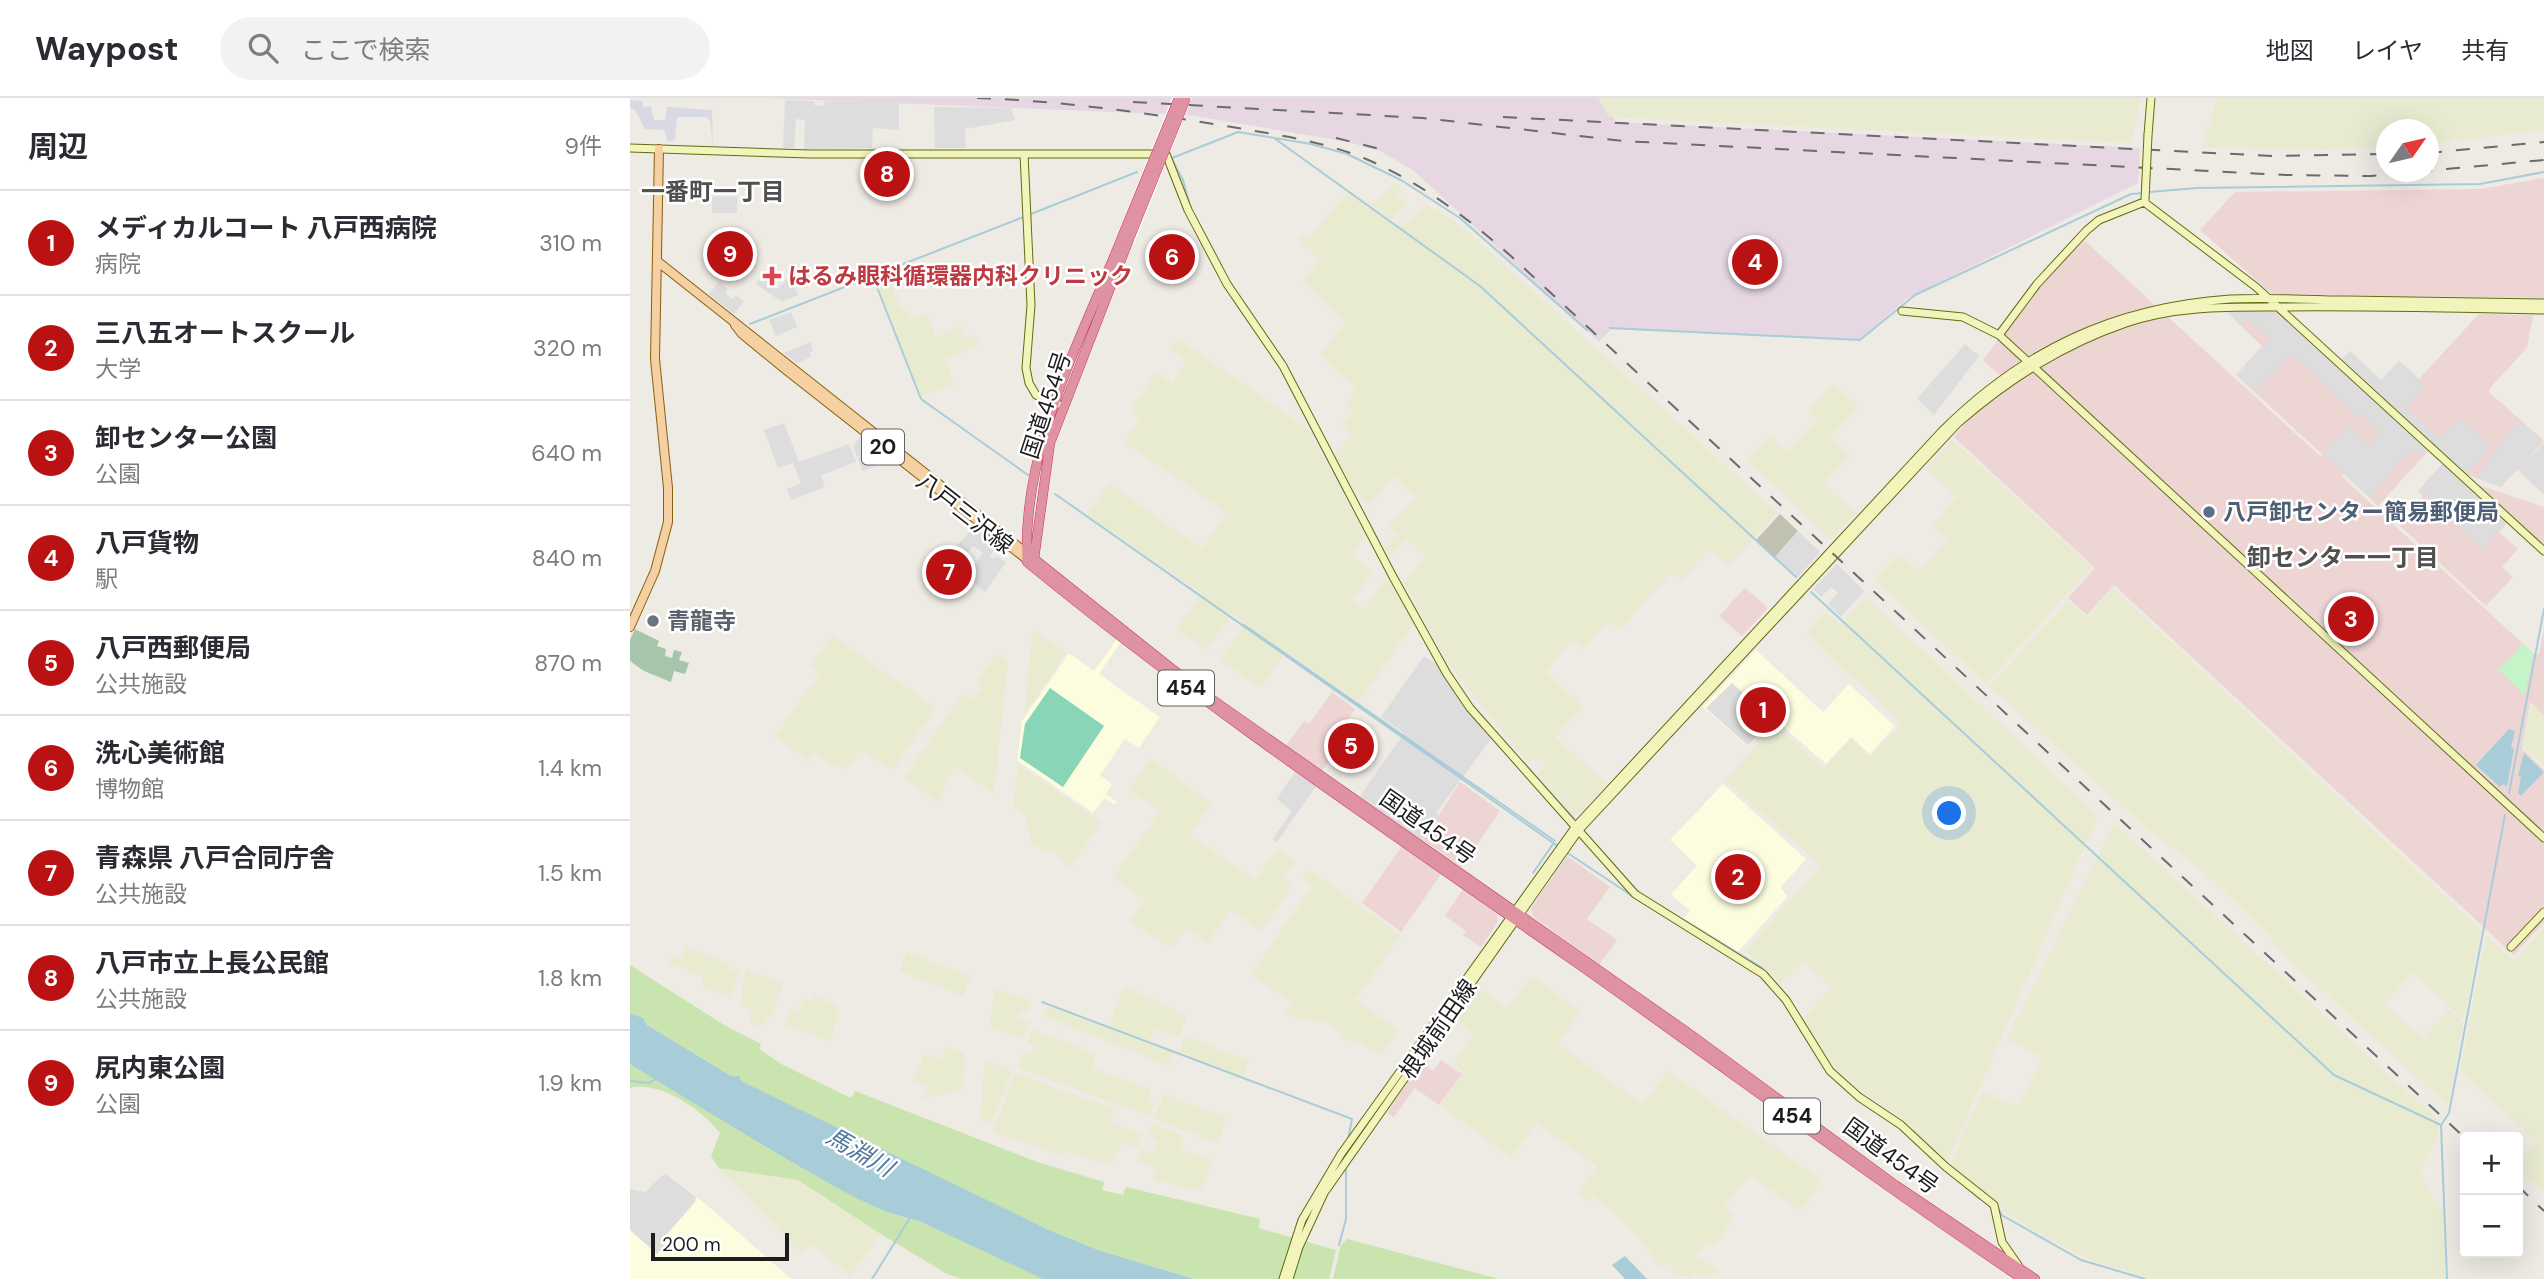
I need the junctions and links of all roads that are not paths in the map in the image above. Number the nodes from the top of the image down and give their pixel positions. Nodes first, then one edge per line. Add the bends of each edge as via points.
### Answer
1 (1179, 98) edge
2 (1186, 98) edge
3 (2151, 98) edge
4 (630, 149) edge
5 (659, 149) junction
6 (1024, 154) junction
7 (2144, 201) junction
8 (1125, 239) junction
9 (656, 261) junction
10 (2270, 299) junction
11 (2544, 303) edge
12 (2278, 307) junction
13 (2544, 310) edge
14 (1902, 311) dead end
15 (1999, 335) junction
16 (2029, 363) junction
17 (1058, 404) junction
18 (2544, 551) edge
19 (1029, 558) junction
20 (630, 627) edge
21 (1577, 828) junction
22 (2544, 838) edge
23 (2544, 912) edge
24 (1514, 915) junction
25 (2511, 947) dead end
26 (1358, 1136) junction
27 (2024, 1276) edge
28 (1283, 1279) edge
29 (1289, 1279) edge
30 (2035, 1279) edge

1 - 8 highway, 国道454号, bridge
2 - 8 highway, 国道454号, bridge
3 - 7 street, bridge
4 - 5 street
5 - 6 street
5 - 9 main road
6 - 17 street via 1031,305 1026,368 1036,395
6 - 21 street via 1166,154 1227,284 1283,366 1447,674 1485,726
7 - 10 street
7 - 15 street via 2087,230 2037,284
8 - 17 highway, 国道454号
9 - 19 main road, 八戸三沢線 / 20 via 742,334
9 - 20 main road via 656,388 668,522 655,571
10 - 11 street
10 - 12 street
10 - 16 street via 2201,302 2127,316 2070,338
12 - 13 street
12 - 16 street via 2197,308 2129,322
12 - 18 street
14 - 15 street via 1963,317
15 - 16 street
16 - 21 street, 根城前田線 via 1994,383 1942,431
16 - 22 street
17 - 19 highway, 国道454号
19 - 24 highway, 国道454号 / 454 via 1197,689
21 - 24 street, 根城前田線
21 - 27 street via 1643,900 1769,979 1830,1071 1901,1125 1998,1212 2002,1242
23 - 25 street
24 - 26 street, 根城前田線
24 - 27 highway, 国道454号 / 454
26 - 28 street via 1302,1220
26 - 29 street via 1309,1222
27 - 30 highway, 国道454号 / 454

